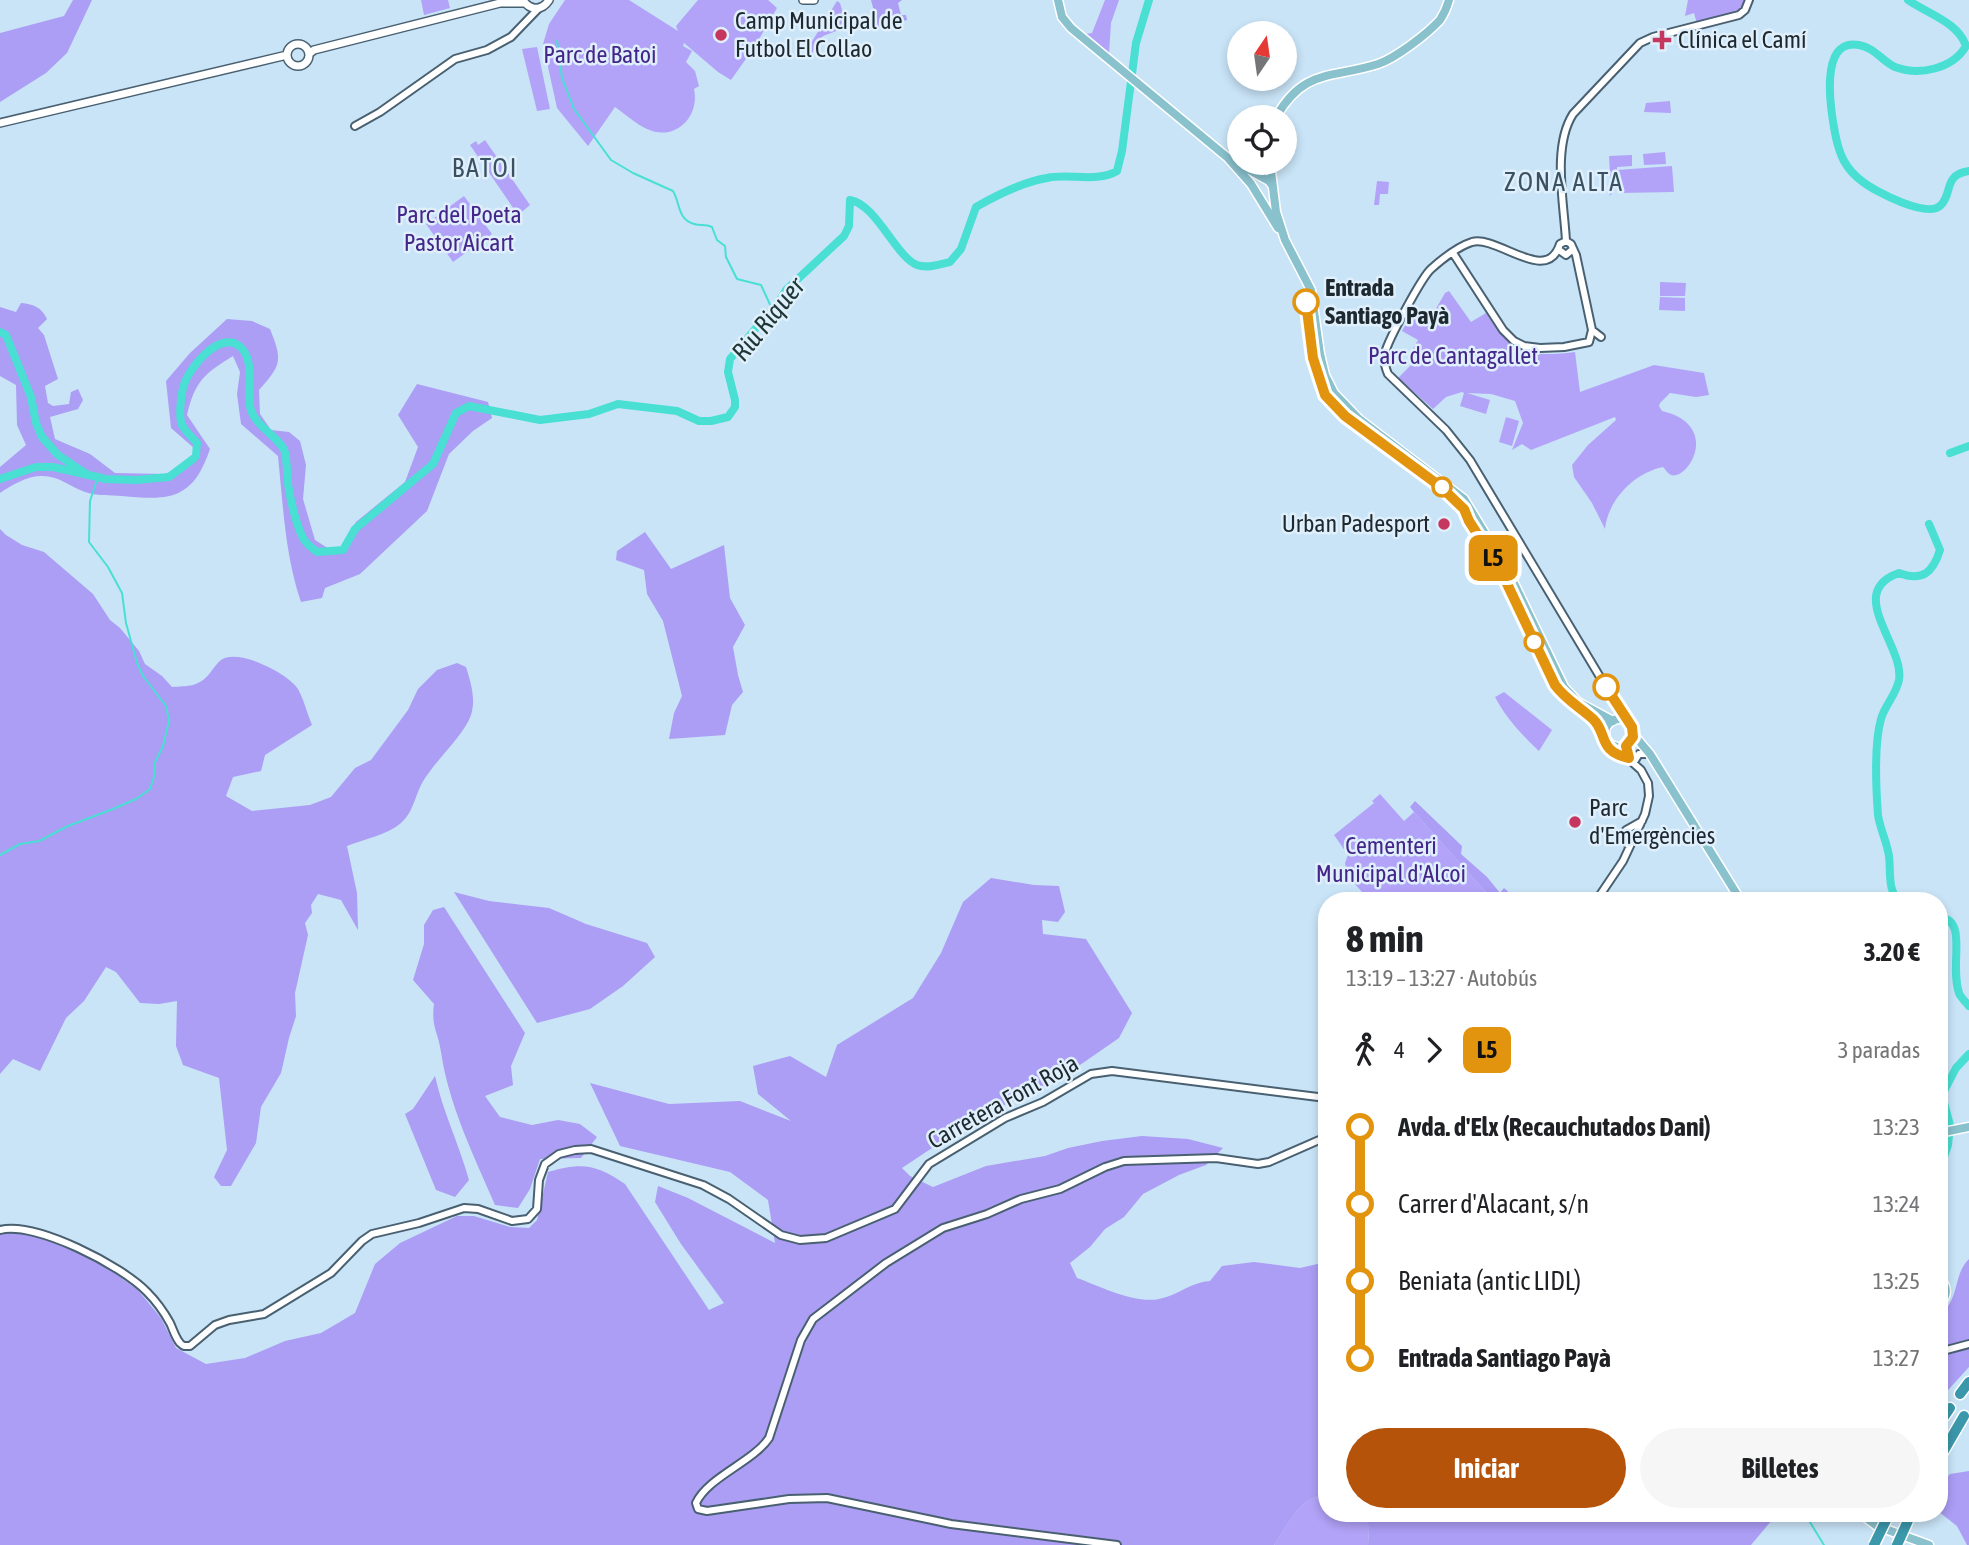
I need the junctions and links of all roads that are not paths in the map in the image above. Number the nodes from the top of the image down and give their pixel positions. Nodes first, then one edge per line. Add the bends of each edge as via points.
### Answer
1 (549, 0) edge
2 (803, 0) edge
3 (814, 0) edge
4 (1058, 0) edge
5 (1449, 0) edge
6 (1749, 0) edge
7 (504, 2) edge
8 (525, 3) edge
9 (538, 9) junction
10 (523, 24) junction
11 (310, 50) junction
12 (286, 57) junction
13 (1285, 105) edge
14 (0, 123) edge
15 (355, 126) dead end
16 (1227, 157) edge
17 (1242, 175) edge
18 (1257, 175) edge
19 (1270, 175) edge
20 (1270, 183) junction
21 (1256, 191) junction
22 (1264, 205) junction
23 (1275, 205) junction
24 (1285, 240) junction
25 (1566, 241) junction
26 (1573, 249) junction
27 (1559, 250) junction
28 (1453, 253) junction
29 (1592, 330) junction
30 (1601, 337) dead end
31 (1617, 720) junction
32 (1633, 734) junction
33 (1627, 745) junction
34 (1614, 746) junction
35 (1648, 750) junction
36 (1632, 760) junction
37 (1602, 892) edge
38 (1735, 892) edge
39 (1318, 1097) edge
40 (1969, 1128) edge
41 (1948, 1132) edge
42 (1318, 1141) edge
43 (0, 1230) edge
44 (1969, 1344) edge
45 (1948, 1350) edge
46 (1969, 1382) edge
47 (1960, 1394) dead end
48 (1950, 1408) dead end
49 (1948, 1411) edge
50 (1964, 1416) dead end
51 (1948, 1444) edge
52 (1872, 1522) edge
53 (1885, 1522) edge
54 (1907, 1522) edge
55 (1117, 1545) edge
56 (1874, 1545) edge
57 (1897, 1545) edge
58 (1929, 1545) edge

1 - 9 main road
2 - 3 main road
4 - 16 main road via 1066,24
5 - 13 main road via 1441,19 1393,57 1320,76 1307,82
6 - 25 street via 1743,13 1642,41 1573,114 1561,151
7 - 8 main road
7 - 11 main road
8 - 9 main road
8 - 10 street
9 - 10 street
10 - 15 street via 511,37 487,50 455,59
11 - 12 main road via 294,44
11 - 12 main road via 301,66
12 - 14 main road
17 - 21 main road
18 - 20 main road
19 - 20 main road
20 - 21 main road via 1259,182
20 - 23 main road
21 - 22 main road
22 - 23 main road via 1271,209
22 - 24 main road
23 - 24 main road
24 - 31 main road via 1311,290 1322,365 1334,393 1359,419 1464,499 1509,573 1564,687 1578,702
25 - 26 street
25 - 27 street via 1560,243
26 - 27 street via 1566,255
26 - 29 street
27 - 28 street via 1547,258 1526,259 1484,241 1468,243
28 - 29 street via 1514,341 1540,348 1564,347 1589,342
28 - 31 street via 1429,271 1396,330 1384,355 1388,374 1470,460
29 - 30 street
31 - 32 main road via 1632,727
31 - 34 main road via 1608,740
32 - 33 main road
32 - 35 main road
33 - 34 main road
33 - 35 main road
33 - 36 street
34 - 36 street
35 - 36 street
35 - 38 main road
36 - 37 street via 1649,787 1647,807 1628,851
39 - 43 street, Carretera Font Roja via 1097,1072 935,1160 895,1209 834,1236 809,1241 773,1231 703,1185 598,1151 575,1150 545,1164 537,1209 528,1219 512,1221 464,1208 372,1234 335,1270 268,1311 219,1323 187,1346 179,1342 147,1293 118,1269 43,1236 14,1228
40 - 41 main road
42 - 55 street via 1258,1164 1209,1158 1124,1161 1060,1189 1016,1200 931,1234 813,1319 801,1340 769,1438 696,1503 698,1509 707,1511 827,1498 951,1524
44 - 45 street
46 - 47 highway
48 - 49 highway
50 - 51 highway
52 - 58 main road
53 - 56 highway, bridge
54 - 57 highway, bridge

